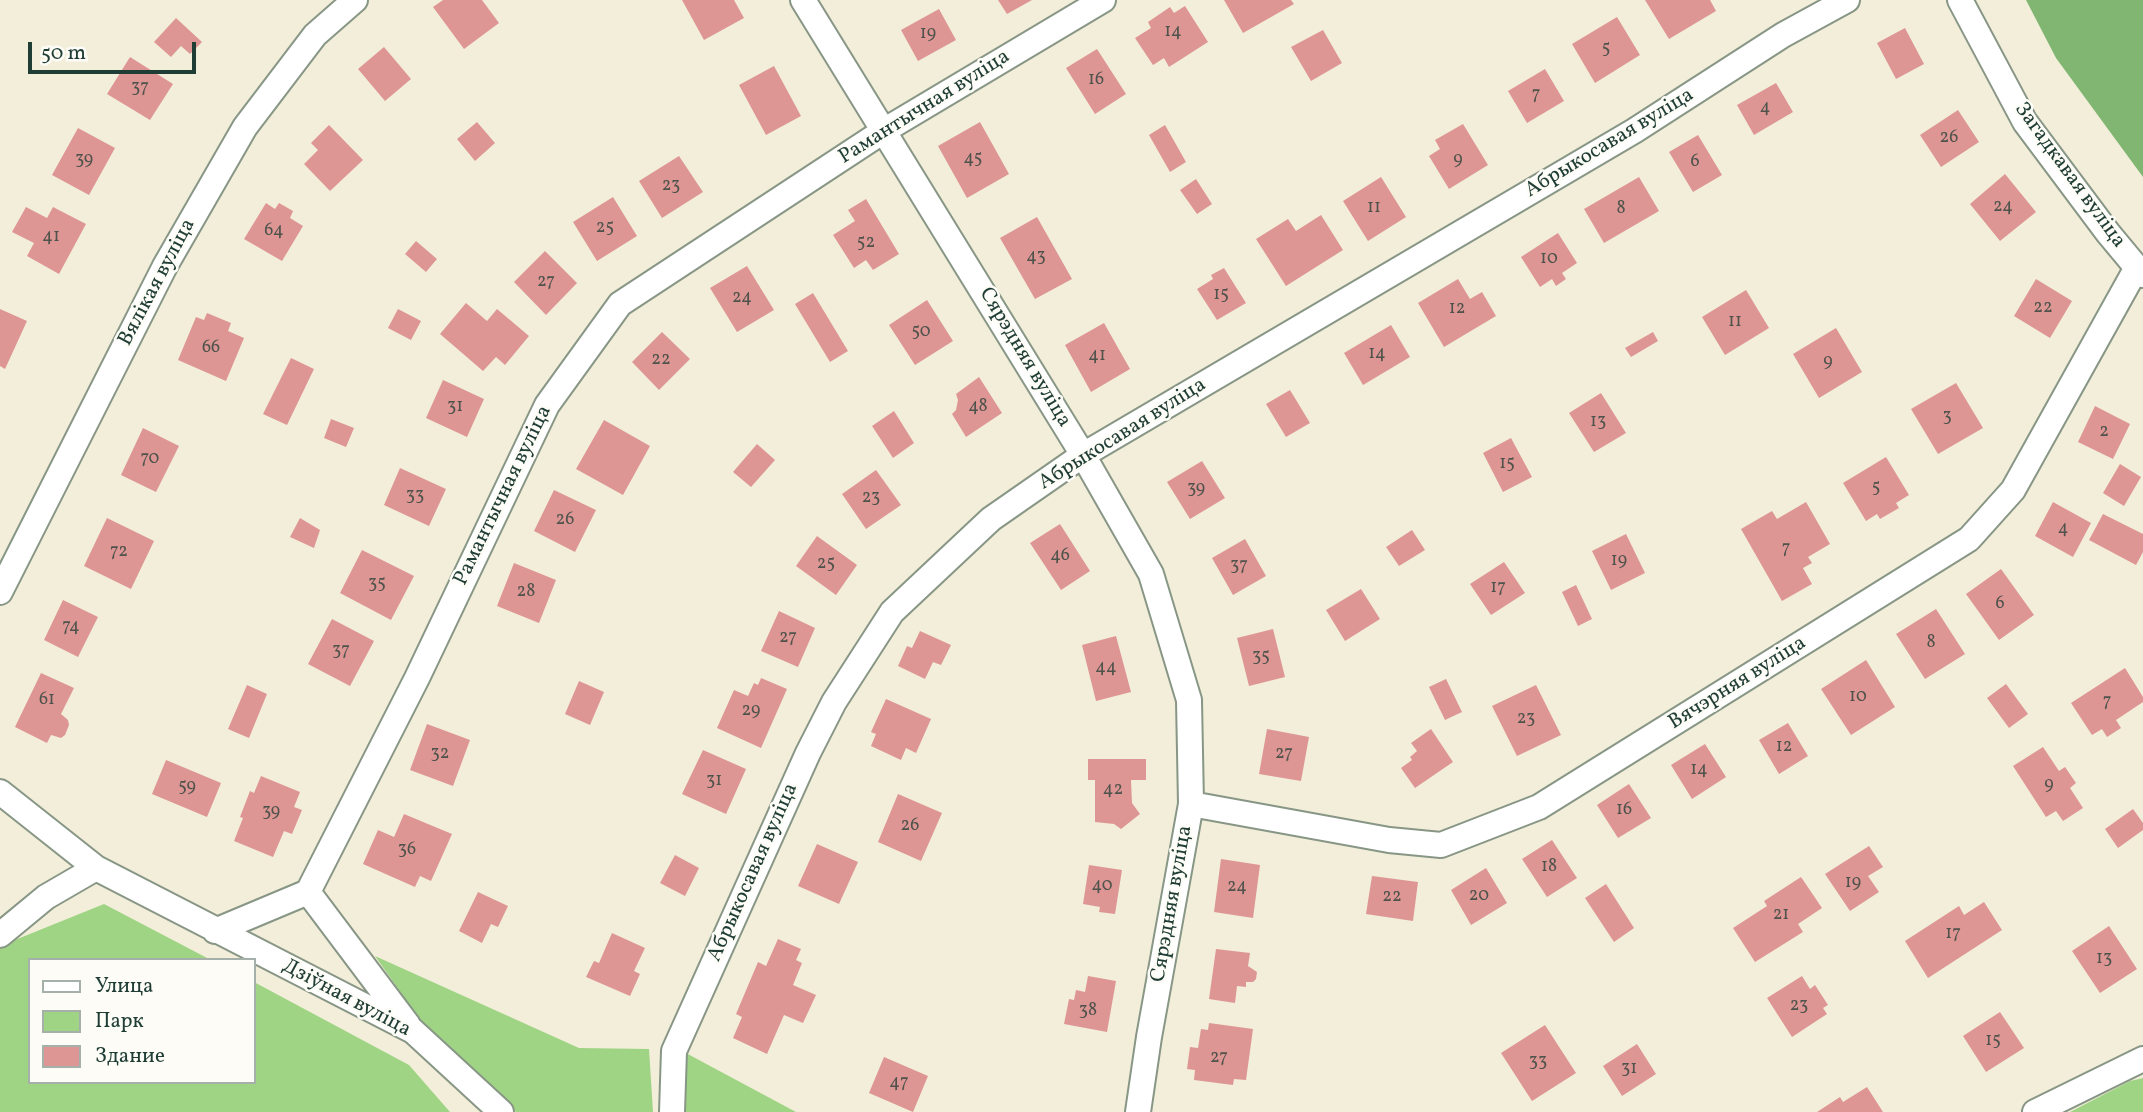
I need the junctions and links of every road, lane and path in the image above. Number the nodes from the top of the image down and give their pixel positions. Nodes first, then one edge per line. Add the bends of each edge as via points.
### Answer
1 (355, 0) edge
2 (803, 0) edge
3 (1102, 0) edge
4 (1847, 0) edge
5 (1960, 0) edge
6 (885, 131) junction
7 (2140, 272) edge
8 (1083, 455) junction
9 (0, 592) edge
10 (0, 792) edge
11 (1191, 804) junction
12 (96, 868) junction
13 (308, 892) junction
14 (215, 931) junction
15 (0, 935) edge
16 (412, 1031) junction
17 (2143, 1059) edge
18 (502, 1112) edge
19 (672, 1112) edge
20 (1138, 1112) edge
21 (2035, 1112) edge

1 - 9 street, Вялікая вуліца via 315,35 245,127 165,266
2 - 6 street, Сярэдняя вуліца
3 - 6 street, Рамантычная вуліца
4 - 8 street, Абрыкосавая вуліца via 1783,35 1623,138
5 - 7 street, Загадкавая вуліца via 2025,122
6 - 8 street, Сярэдняя вуліца
6 - 13 street, Рамантычная вуліца via 620,304 547,405 417,678
7 - 11 street, Вячэрняя вуліца via 2012,490 1969,539 1539,807 1441,845
8 - 11 street, Сярэдняя вуліца via 1151,574 1189,700
8 - 19 street, Абрыкосавая вуліца via 992,520 892,612 834,702 674,1051
10 - 12 street, Дзіўная вуліца
11 - 20 street, Сярэдняя вуліца
12 - 14 street, Дзіўная вуліца
12 - 15 street via 46,897
13 - 14 street
13 - 16 street
14 - 16 street, Дзіўная вуліца
16 - 18 street, Дзіўная вуліца
17 - 21 street

